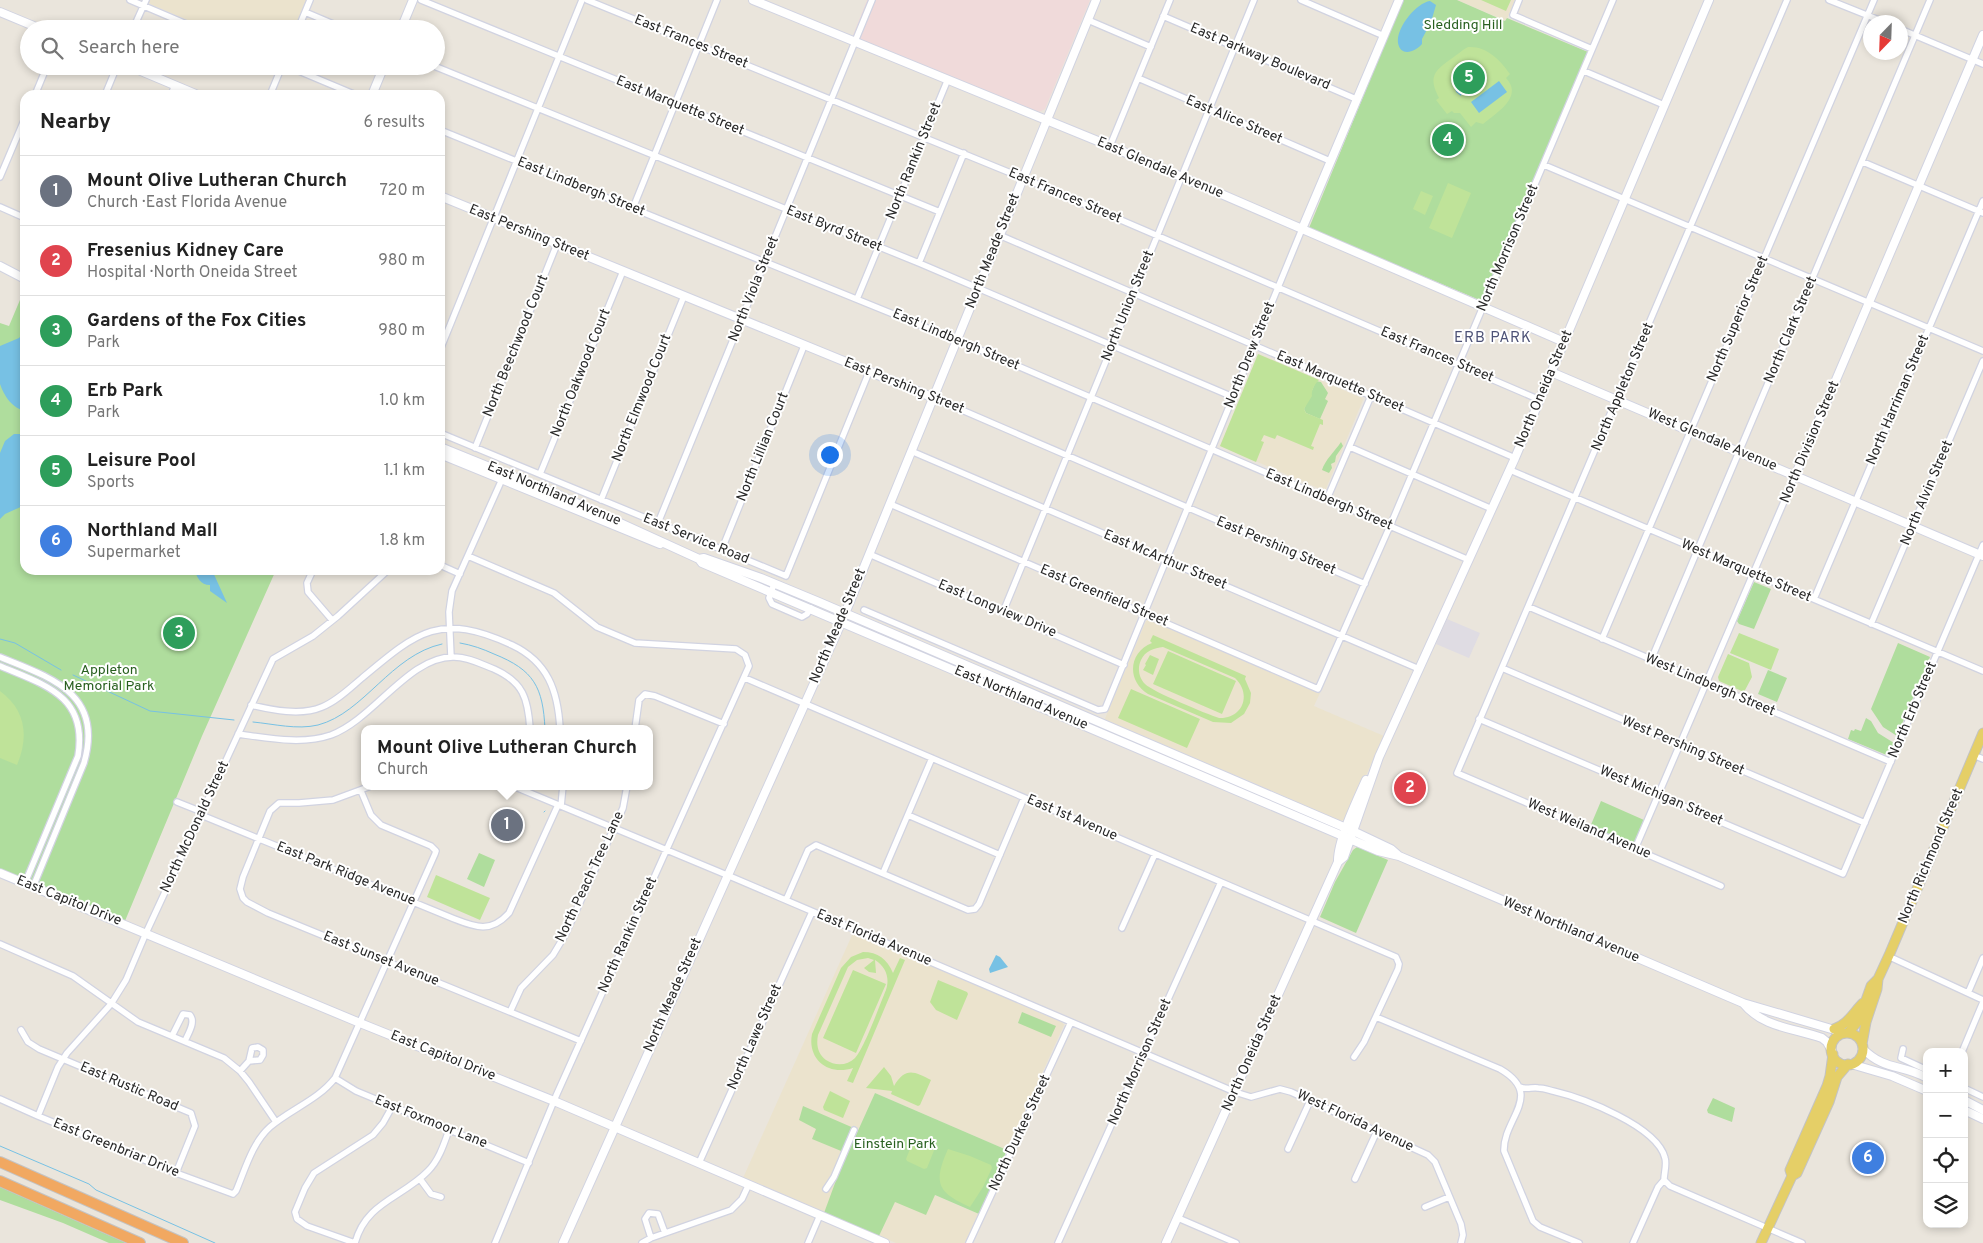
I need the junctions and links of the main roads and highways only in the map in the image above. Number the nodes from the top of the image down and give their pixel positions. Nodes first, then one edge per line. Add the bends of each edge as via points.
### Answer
1 (414, 0) edge
2 (754, 0) edge
3 (1096, 0) edge
4 (1399, 0) edge
5 (1709, 0) edge
6 (0, 12) edge
7 (20, 20) edge
8 (405, 20) edge
9 (1983, 35) edge
10 (150, 75) edge
11 (380, 75) edge
12 (185, 90) edge
13 (374, 90) edge
14 (1046, 120) junction
15 (445, 198) edge
16 (1302, 230) junction
17 (0, 266) edge
18 (0, 270) edge
19 (15, 275) junction
20 (20, 277) edge
21 (1564, 342) junction
22 (1551, 372) junction
23 (934, 398) junction
24 (445, 449) edge
25 (445, 456) edge
26 (503, 476) junction
27 (1795, 476) junction
28 (1981, 555) edge
29 (773, 588) junction
30 (843, 617) junction
31 (1983, 733) edge
32 (1349, 834) junction
33 (0, 873) edge
34 (1878, 979) junction
35 (1865, 1002) junction
36 (1743, 1003) junction
37 (1834, 1029) junction
38 (1846, 1033) junction
39 (1863, 1046) junction
40 (1832, 1052) junction
41 (1850, 1064) junction
42 (1923, 1076) edge
43 (1923, 1090) edge
44 (1968, 1102) edge
45 (1983, 1110) edge
46 (1968, 1112) edge
47 (1983, 1119) edge
48 (614, 1127) junction
49 (0, 1162) edge
50 (1792, 1176) junction
51 (0, 1181) edge
52 (140, 1243) edge
53 (183, 1243) edge
54 (562, 1243) edge
55 (885, 1243) edge
56 (1166, 1243) edge
57 (1761, 1243) edge

1 - 8 main road
2 - 14 main road, East Glendale Avenue
3 - 14 main road, North Meade Street
4 - 16 main road, North Drew Street
5 - 21 main road, North Oneida Street
6 - 7 main road
9 - 27 main road, North Division Street
10 - 12 main road
11 - 13 main road
14 - 16 main road, East Glendale Avenue
14 - 23 main road, North Meade Street
15 - 23 main road, East Pershing Street
16 - 21 main road, East Glendale Avenue
17 - 19 main road
18 - 19 main road
19 - 20 main road
21 - 22 main road, North Oneida Street
22 - 27 main road, West Glendale Avenue
22 - 32 main road, North Oneida Street via 1510,470 1366,780
23 - 30 main road, North Meade Street
24 - 26 main road, East Northland Avenue
25 - 26 main road, East Northland Avenue
26 - 29 main road, East Northland Avenue via 636,529 702,563
27 - 28 main road, West Glendale Avenue
29 - 30 main road, East Northland Avenue
29 - 30 main road, East Northland Avenue via 812,608
30 - 32 main road, East Northland Avenue
30 - 48 main road, North Meade Street
31 - 34 main road, North Richmond Street
32 - 36 main road, West Northland Avenue via 1391,848 1399,856
32 - 56 main road, North Oneida Street via 1344,857 1338,862
33 - 48 main road, East Capitol Drive
34 - 35 main road, North Richmond Street via 1871,986
34 - 39 main road, North Richmond Street
35 - 37 main road via 1849,1020
35 - 38 main road, North Richmond Street via 1859,1020
36 - 37 main road, West Northland Avenue
36 - 40 main road, West Northland Avenue via 1750,1012 1781,1028 1822,1038
37 - 38 main road, West Northland Avenue
38 - 39 main road via 1857,1036
38 - 40 main road via 1834,1040
39 - 41 main road via 1861,1057
39 - 42 main road via 1878,1062
40 - 41 main road via 1840,1062
40 - 50 main road via 1827,1086 1790,1170
41 - 43 main road
41 - 50 main road via 1837,1077 1798,1173
44 - 45 main road
46 - 47 main road
48 - 54 main road, North Meade Street
48 - 55 main road, East Capitol Drive
49 - 53 highway
50 - 57 main road
51 - 52 highway

